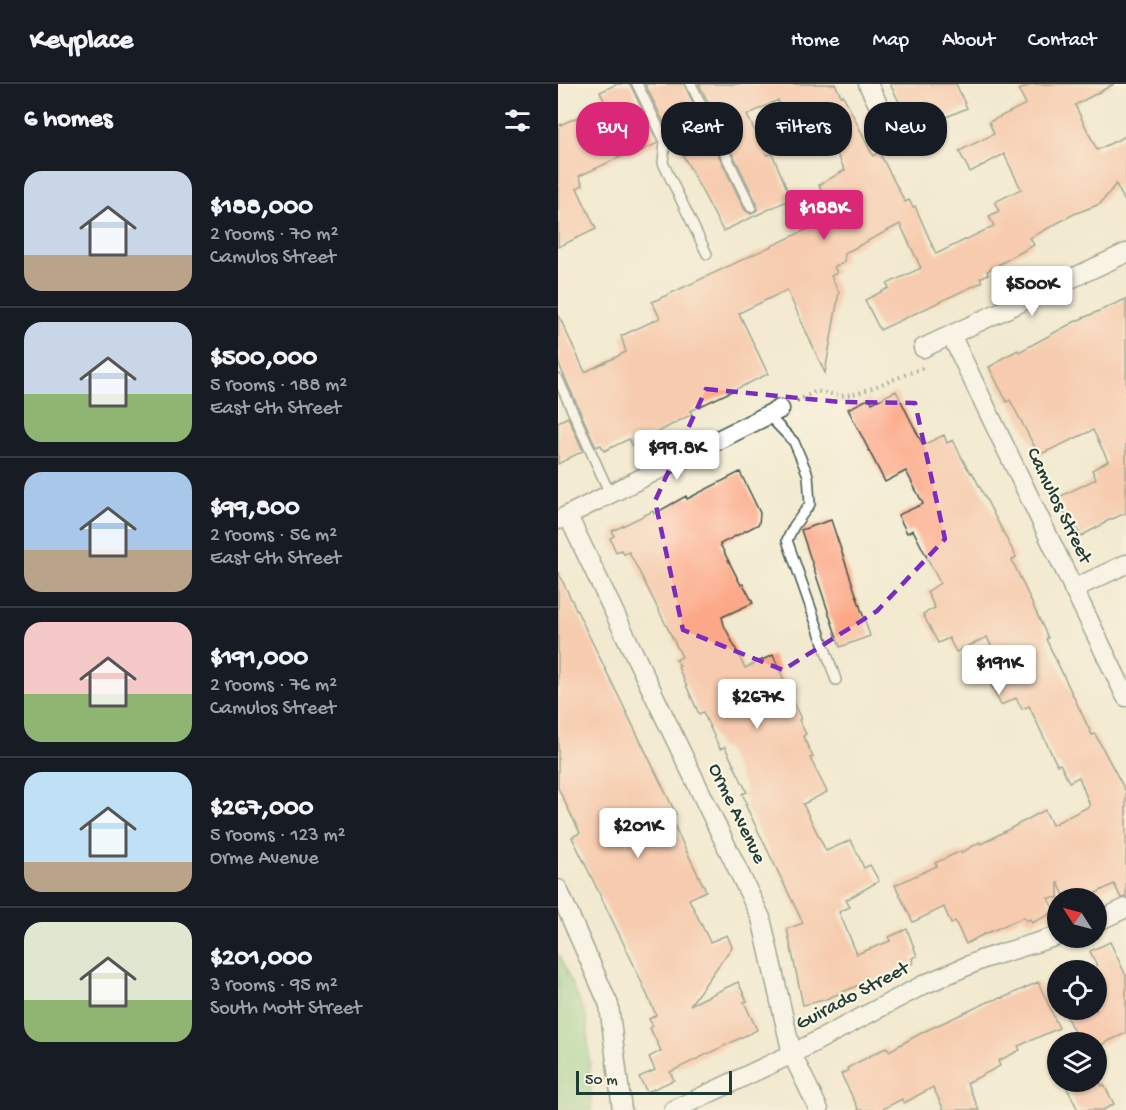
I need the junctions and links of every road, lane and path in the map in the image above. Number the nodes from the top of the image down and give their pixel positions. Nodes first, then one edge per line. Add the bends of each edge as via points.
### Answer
1 (637, 84) edge
2 (691, 84) edge
3 (868, 84) edge
4 (877, 102) edge
5 (751, 207) dead end
6 (1126, 253) edge
7 (707, 254) dead end
8 (951, 335) junction
9 (923, 348) dead end
10 (927, 366) dead end
11 (558, 379) edge
12 (774, 412) junction
13 (610, 494) junction
14 (563, 518) edge
15 (1126, 564) edge
16 (1074, 589) junction
17 (836, 680) dead end
18 (1126, 697) edge
19 (558, 889) edge
20 (1126, 908) edge
21 (1107, 917) edge
22 (1047, 939) edge
23 (792, 1054) junction
24 (622, 1110) edge
25 (674, 1110) edge
26 (819, 1110) edge

1 - 7 lane via 665,141 663,163
2 - 5 lane
3 - 4 street
6 - 8 street
8 - 9 street
8 - 16 street, Camulos Street
10 - 12 path via 859,393 841,396 816,391
11 - 13 lane
12 - 13 street
12 - 17 lane via 794,442 808,475 810,504 787,540
13 - 14 street
14 - 23 street, Orme Avenue via 761,918
15 - 16 street
16 - 18 street, Camulos Street
19 - 24 street via 609,1005
20 - 21 street
22 - 23 street, Guirado Street via 983,959 923,985
23 - 25 street, Guirado Street
23 - 26 street, Orme Avenue

